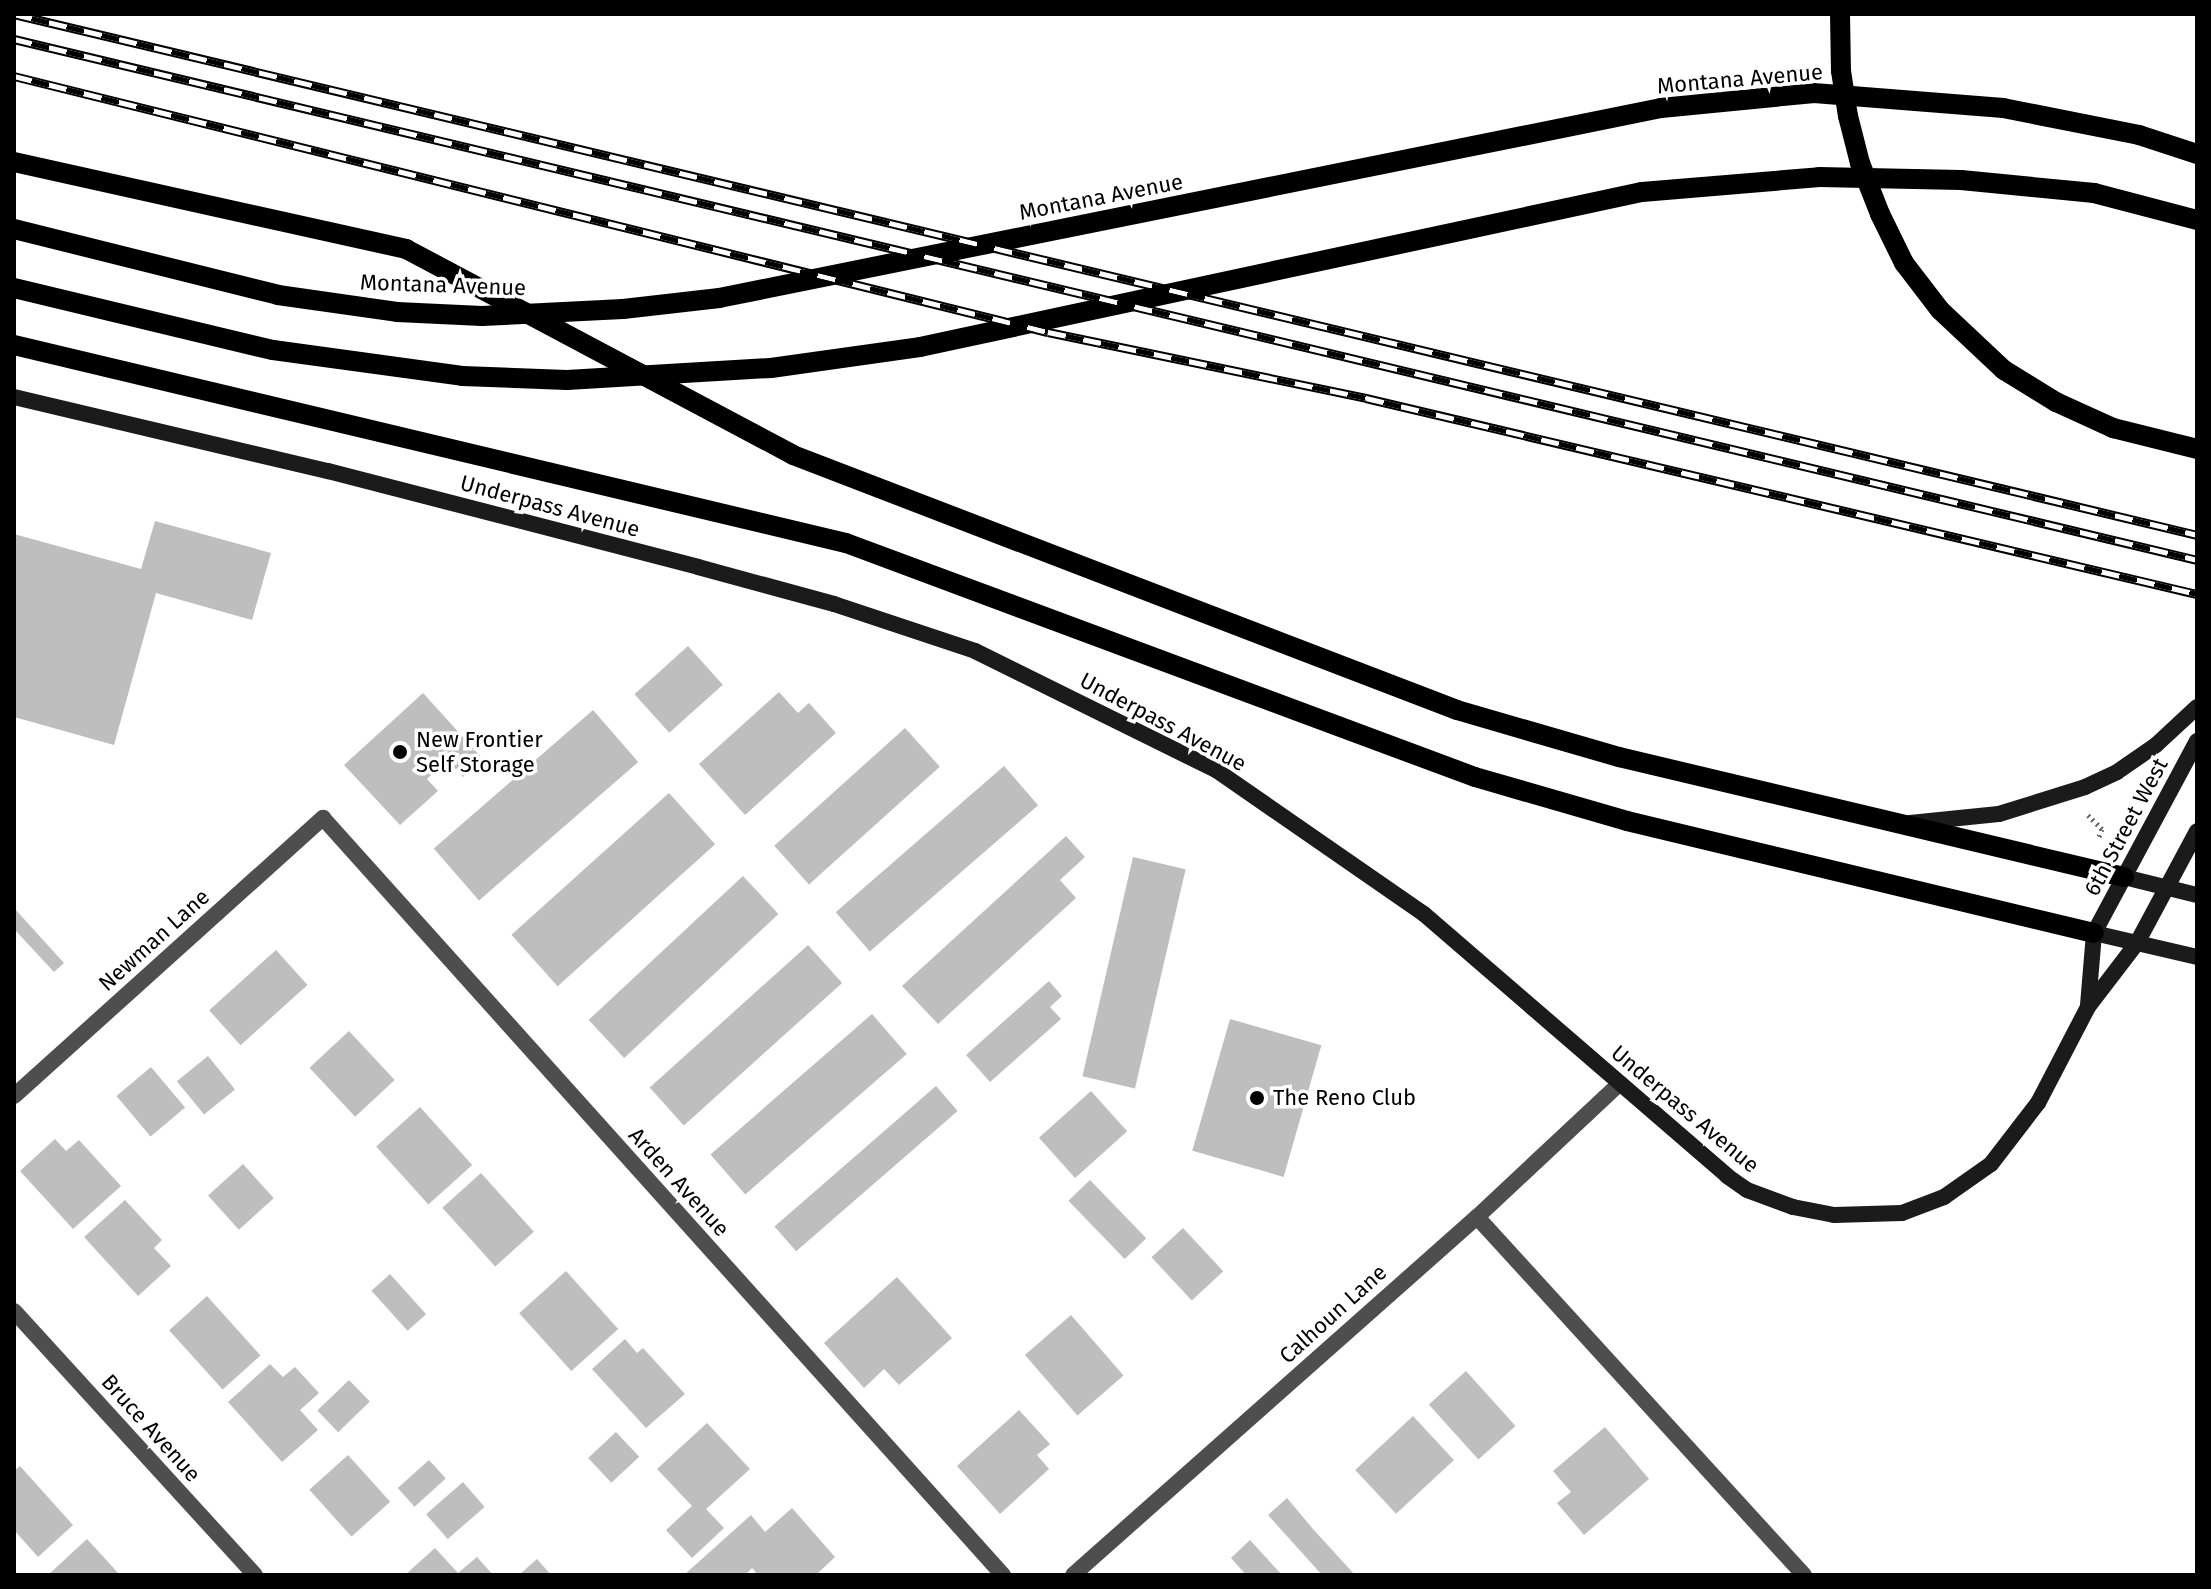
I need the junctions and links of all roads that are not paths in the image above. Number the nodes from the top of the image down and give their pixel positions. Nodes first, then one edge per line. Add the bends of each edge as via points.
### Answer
1 (1840, 14) edge
2 (2197, 154) edge
3 (14, 162) edge
4 (2197, 220) edge
5 (14, 229) edge
6 (18, 289) edge
7 (14, 345) edge
8 (14, 397) edge
9 (2197, 449) edge
10 (2197, 707) edge
11 (2197, 741) edge
12 (323, 818) joint
13 (1892, 824) junction
14 (2197, 831) edge
15 (2124, 877) junction
16 (2167, 887) junction
17 (2197, 895) edge
18 (2094, 933) junction
19 (2137, 943) junction
20 (2197, 957) edge
21 (2088, 1007) junction
22 (1619, 1084) junction
23 (14, 1096) edge
24 (1477, 1217) junction
25 (14, 1311) edge
26 (255, 1575) edge
27 (1003, 1575) edge
28 (1073, 1575) edge
29 (1804, 1575) edge

1 - 9 main road via 1841,71 1860,163 1904,263 1940,310 2004,370 2056,402 2113,428
2 - 5 main road, Montana Avenue via 2139,135 2003,108 1814,93 1661,108 719,298 482,316 397,312 278,295
3 - 13 main road via 406,249 793,455 1390,686 1547,738
4 - 6 main road via 2094,193 1961,180 1819,177 1642,192 920,347 771,368 567,380 462,376 273,350
7 - 18 main road via 846,543 1475,777 1699,839
8 - 22 main road, Underpass Avenue via 328,471 713,571 975,651 1216,770 1424,914
10 - 13 main road via 2156,745 2085,787 1999,814
11 - 15 main road, 6th Street West
12 - 23 street, Newman Lane
12 - 27 street, Arden Avenue
13 - 15 main road
14 - 16 main road
15 - 16 main road
15 - 18 main road, 6th Street West
16 - 17 main road
16 - 19 main road
18 - 19 main road
18 - 21 main road, Underpass Avenue
19 - 20 main road
19 - 21 main road, Underpass Avenue
21 - 22 main road, Underpass Avenue via 2038,1103 1991,1164 1944,1197 1902,1213 1834,1215 1769,1200 1727,1176
22 - 24 street, Calhoun Lane
24 - 28 street, Calhoun Lane
24 - 29 street
25 - 26 street, Bruce Avenue

